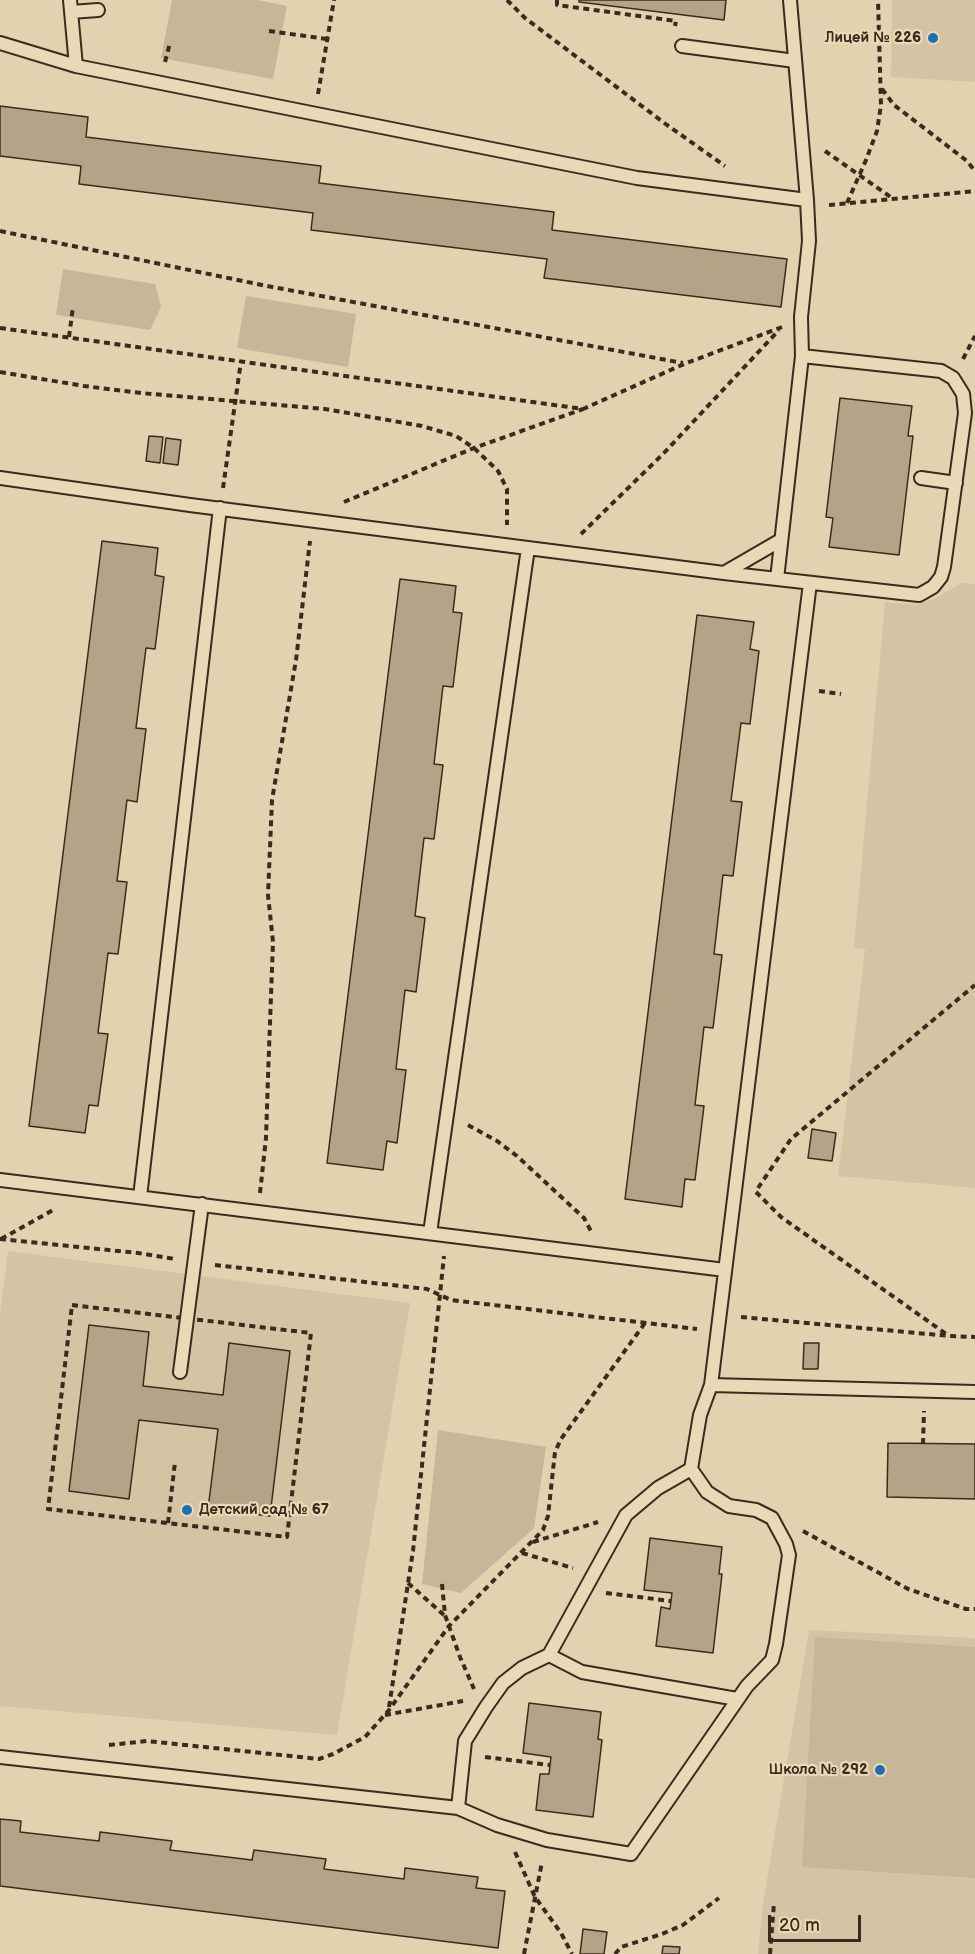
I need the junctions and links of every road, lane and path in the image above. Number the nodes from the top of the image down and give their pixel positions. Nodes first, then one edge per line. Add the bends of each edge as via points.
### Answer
1 (333, 0) edge
2 (507, 0) edge
3 (557, 0) edge
4 (790, 0) edge
5 (879, 0) edge
6 (71, 6) edge
7 (98, 10) dead end
8 (269, 31) dead end
9 (327, 39) junction
10 (0, 43) edge
11 (682, 46) joint
12 (795, 61) junction
13 (76, 66) junction
14 (882, 88) junction
15 (315, 114) junction
16 (802, 141) junction
17 (975, 171) edge
18 (859, 176) junction
19 (975, 191) edge
20 (746, 192) junction
21 (893, 199) junction
22 (847, 203) junction
23 (807, 204) junction
24 (0, 231) edge
25 (73, 307) dead end
26 (801, 317) junction
27 (781, 327) junction
28 (0, 328) edge
29 (69, 337) junction
30 (802, 356) junction
31 (241, 361) junction
32 (684, 364) junction
33 (0, 372) edge
34 (235, 402) junction
35 (583, 408) junction
36 (474, 448) junction
37 (0, 478) edge
38 (921, 478) dead end
39 (956, 483) junction
40 (220, 508) junction
41 (311, 520) junction
42 (781, 540) junction
43 (507, 545) junction
44 (528, 548) junction
45 (309, 550) dead end
46 (563, 552) junction
47 (724, 573) junction
48 (777, 579) junction
49 (810, 583) junction
50 (975, 986) edge
51 (461, 1123) dead end
52 (0, 1180) edge
53 (88, 1191) junction
54 (140, 1197) junction
55 (259, 1201) dead end
56 (202, 1204) junction
57 (430, 1233) junction
58 (447, 1235) junction
59 (593, 1235) dead end
60 (0, 1239) edge
61 (194, 1262) junction
62 (724, 1270) junction
63 (440, 1297) junction
64 (719, 1315) junction
65 (187, 1318) junction
66 (645, 1323) junction
67 (717, 1331) junction
68 (950, 1336) junction
69 (975, 1337) edge
70 (180, 1372) dead end
71 (711, 1385) junction
72 (924, 1391) junction
73 (975, 1392) edge
74 (923, 1444) dead end
75 (175, 1462) dead end
76 (692, 1469) junction
77 (626, 1515) junction
78 (772, 1518) junction
79 (168, 1523) junction
80 (532, 1542) junction
81 (522, 1553) junction
82 (593, 1575) junction
83 (408, 1583) junction
84 (442, 1584) dead end
85 (584, 1591) junction
86 (671, 1601) dead end
87 (975, 1609) edge
88 (445, 1615) junction
89 (448, 1626) junction
90 (549, 1655) junction
91 (737, 1699) junction
92 (483, 1703) junction
93 (389, 1710) junction
94 (384, 1715) junction
95 (106, 1746) dead end
96 (464, 1755) junction
97 (0, 1757) edge
98 (550, 1766) dead end
99 (458, 1808) junction
100 (504, 1827) junction
101 (547, 1840) junction
102 (535, 1897) junction
103 (719, 1898) dead end
104 (774, 1903) dead end
105 (524, 1954) edge
106 (572, 1954) edge
107 (615, 1954) edge
108 (771, 1954) edge

1 - 9 path
2 - 20 path via 525,18 732,171
3 - 11 path via 557,5 676,21 673,45
4 - 12 lane
5 - 14 path
6 - 7 lane
6 - 13 lane
8 - 9 path
9 - 15 path
10 - 13 lane
11 - 12 lane
12 - 16 lane
13 - 15 lane
14 - 17 path via 894,105
14 - 18 path via 877,131
15 - 20 lane via 637,178
16 - 18 path via 828,152
16 - 23 lane
18 - 21 path
18 - 22 path
19 - 21 path
20 - 23 lane
21 - 22 path
22 - 23 path
23 - 26 lane via 809,241
24 - 32 path
25 - 29 path
26 - 27 path
26 - 30 lane
27 - 32 path
27 - 46 path via 664,453
28 - 29 path
29 - 31 path
30 - 39 lane via 941,371 953,378 963,394 965,412
30 - 42 lane
31 - 34 path
31 - 35 path
32 - 35 path
33 - 34 path via 84,386
34 - 36 path via 371,416 456,436
34 - 40 path
35 - 36 path
36 - 41 path via 326,510
36 - 43 path via 498,471 507,489
37 - 40 lane
38 - 39 lane
39 - 49 lane via 944,567 933,587 919,595
40 - 41 lane
40 - 54 lane
41 - 43 lane
42 - 47 lane
42 - 48 lane
43 - 44 lane
44 - 46 lane
44 - 57 lane
45 - 55 path via 296,660 272,800 268,895 273,942 266,1138
46 - 47 lane
47 - 48 lane
48 - 49 lane
49 - 62 lane
50 - 68 path via 791,1139 755,1192 781,1217
51 - 59 path via 517,1156 584,1218
52 - 53 lane
53 - 54 lane
53 - 60 path
54 - 56 lane
56 - 57 lane
56 - 61 lane
57 - 58 lane
58 - 62 lane
58 - 63 path
60 - 61 path via 138,1252
61 - 63 path via 427,1289
61 - 65 lane
62 - 64 lane
63 - 66 path
63 - 83 path
64 - 67 lane
64 - 68 path
65 - 70 lane
65 - 79 path via 72,1305 48,1509
65 - 79 path via 311,1333 287,1537
66 - 67 path
66 - 80 path via 561,1439 555,1452 546,1523
67 - 71 lane
68 - 69 path
71 - 72 lane
71 - 76 lane via 700,1415
72 - 73 lane
72 - 74 path
75 - 79 path
76 - 77 lane via 658,1488
76 - 78 lane via 707,1492 729,1506 756,1510
77 - 80 path
77 - 82 lane
78 - 87 path via 807,1532 908,1589
78 - 91 lane via 789,1555 776,1644 771,1660
80 - 81 path
81 - 82 path
81 - 89 path
82 - 85 lane
83 - 88 path
83 - 93 path
84 - 88 path
85 - 86 path
85 - 90 lane
88 - 89 path
89 - 92 path
89 - 93 path
90 - 91 lane via 582,1672
90 - 92 lane via 522,1668
91 - 101 lane via 631,1854
92 - 94 path
92 - 96 lane via 465,1741
93 - 94 path
94 - 95 path via 365,1737 320,1759 147,1741
96 - 98 path
96 - 99 lane
97 - 99 lane
99 - 100 lane
100 - 101 lane
100 - 102 path
101 - 102 path
102 - 105 path
102 - 106 path
103 - 107 path via 683,1924 621,1947
104 - 108 path

